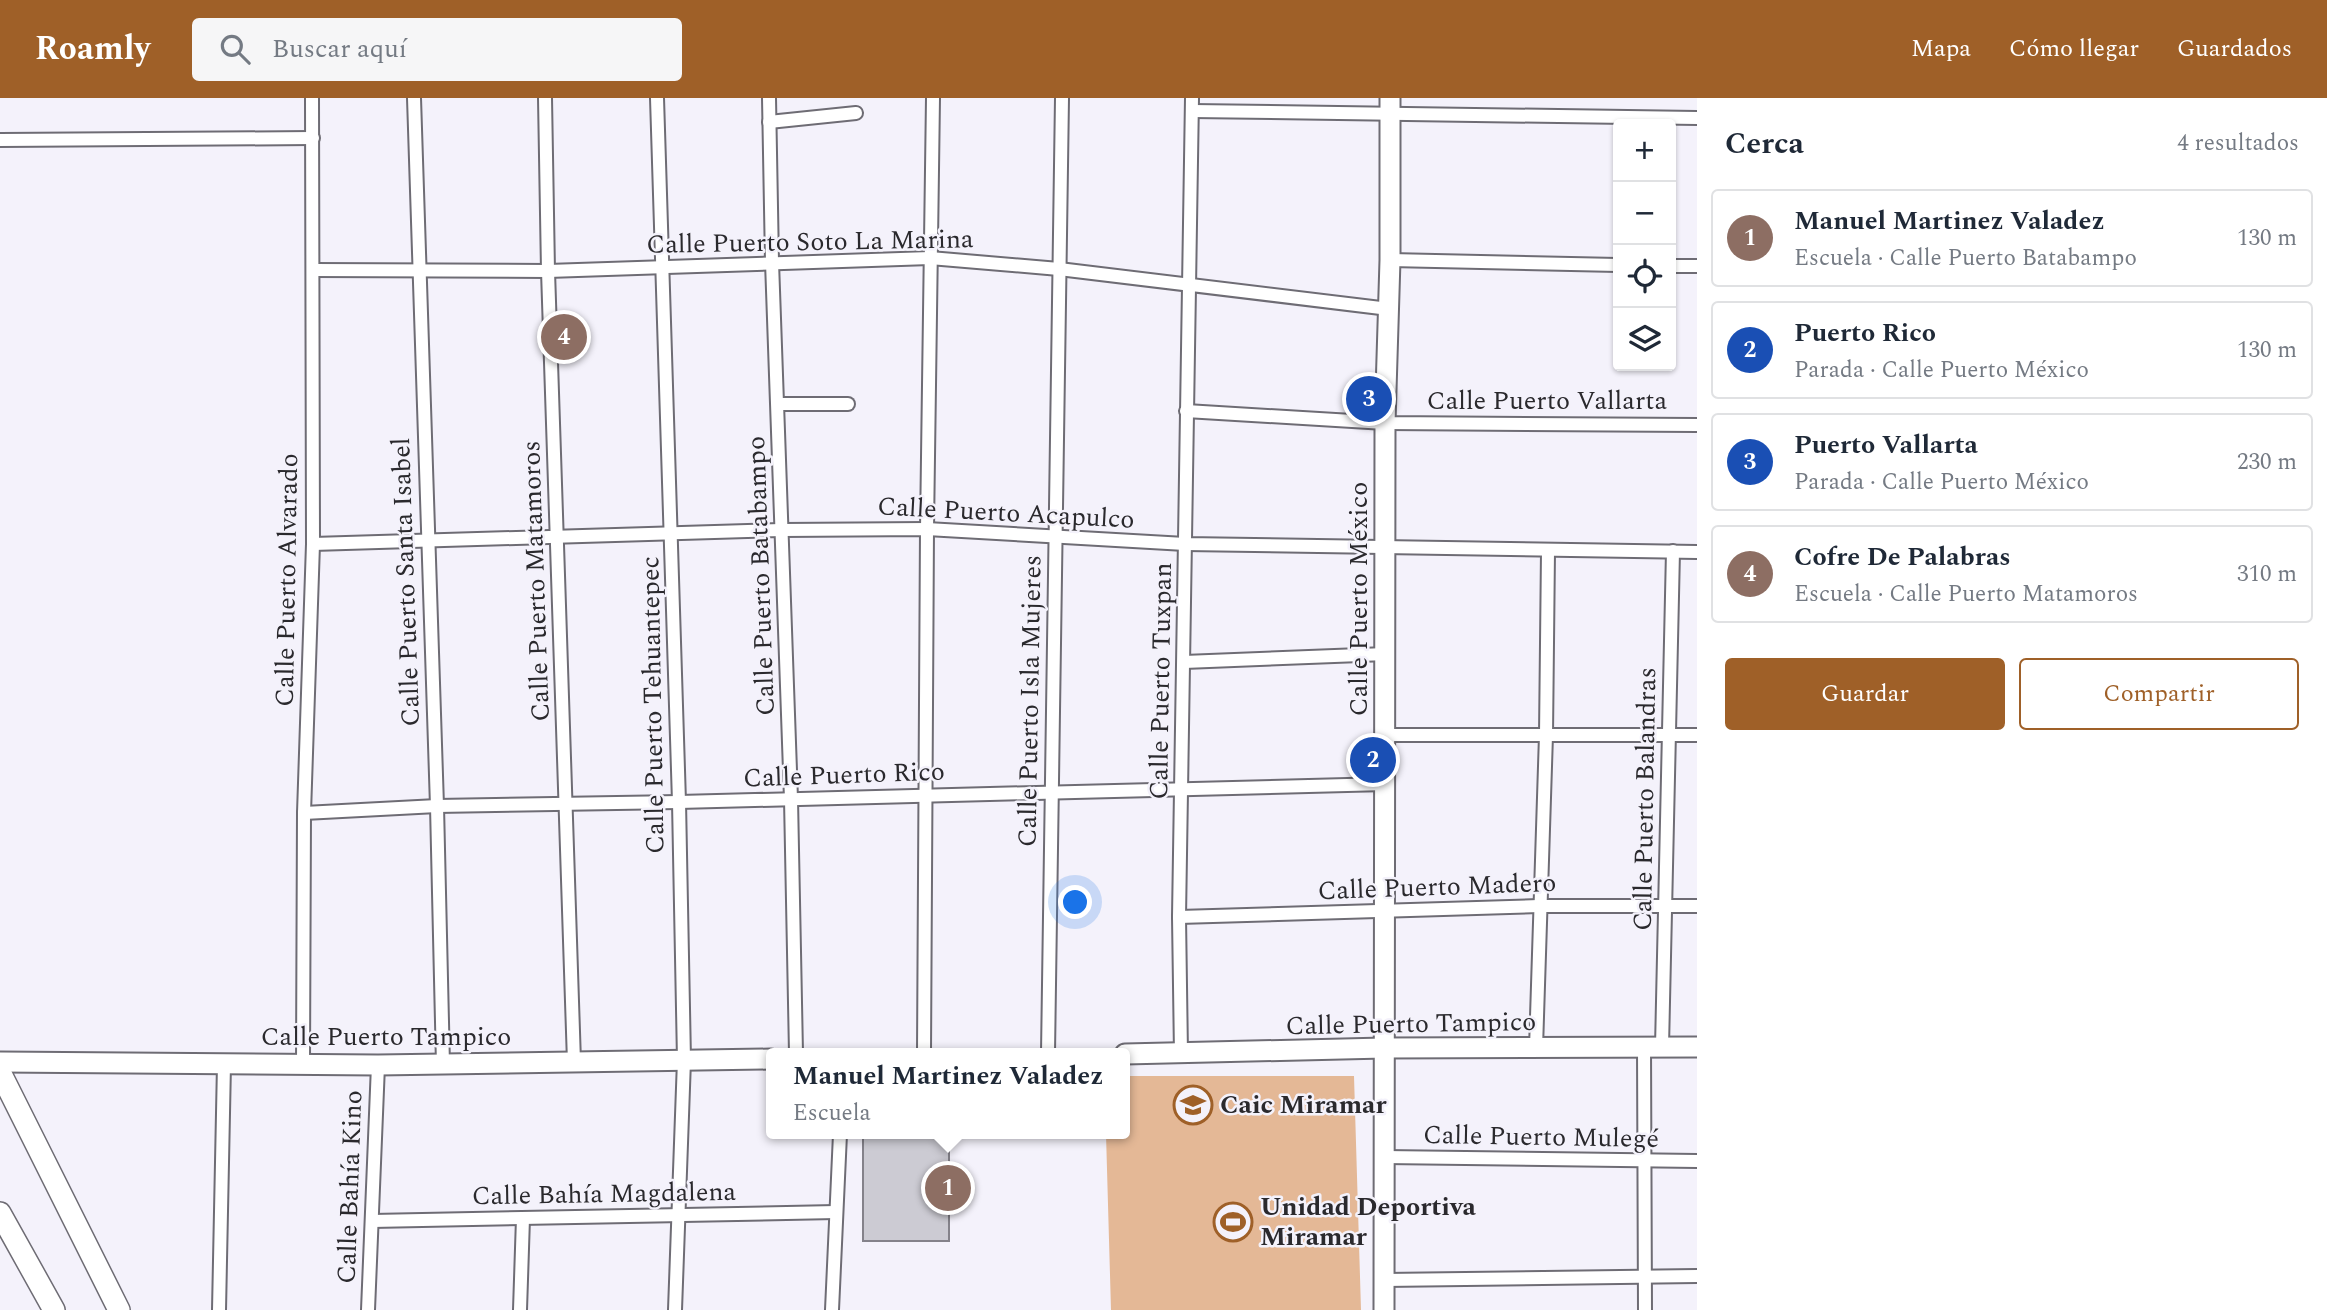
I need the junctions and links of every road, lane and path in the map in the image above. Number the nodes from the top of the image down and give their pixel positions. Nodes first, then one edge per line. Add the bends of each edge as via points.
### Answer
1 (312, 98) edge
2 (414, 98) edge
3 (545, 98) edge
4 (657, 98) edge
5 (769, 98) edge
6 (933, 98) edge
7 (1062, 98) edge
8 (1192, 105) edge
9 (1390, 106) edge
10 (856, 113) dead end
11 (1697, 118) edge
12 (769, 122) junction
13 (313, 138) junction
14 (0, 140) edge
15 (930, 257) junction
16 (1390, 260) junction
17 (772, 262) junction
18 (661, 265) junction
19 (1613, 265) edge
20 (1676, 266) edge
21 (1697, 266) edge
22 (1059, 269) junction
23 (313, 271) junction
24 (548, 271) junction
25 (418, 272) junction
26 (1190, 285) junction
27 (1389, 309) junction
28 (778, 404) junction
29 (848, 404) dead end
30 (1186, 411) junction
31 (1385, 423) junction
32 (1697, 425) edge
33 (927, 529) junction
34 (782, 530) junction
35 (671, 535) junction
36 (558, 537) junction
37 (1056, 538) junction
38 (427, 539) junction
39 (313, 544) junction
40 (1185, 544) junction
41 (1386, 547) junction
42 (1548, 551) junction
43 (1673, 551) junction
44 (1697, 552) edge
45 (1386, 654) junction
46 (1184, 662) junction
47 (1386, 735) junction
48 (1546, 735) junction
49 (1697, 735) edge
50 (1669, 736) junction
51 (1385, 784) junction
52 (1183, 788) junction
53 (1051, 792) junction
54 (925, 796) junction
55 (792, 799) junction
56 (679, 803) junction
57 (566, 804) junction
58 (437, 806) junction
59 (304, 813) junction
60 (1539, 906) junction
61 (1666, 906) junction
62 (1697, 906) edge
63 (1384, 910) junction
64 (1179, 917) junction
65 (1653, 1047) junction
66 (1697, 1047) edge
67 (796, 1048) edge
68 (924, 1048) edge
69 (1048, 1048) edge
70 (1384, 1048) junction
71 (1536, 1048) junction
72 (1130, 1054) edge
73 (1181, 1054) junction
74 (766, 1059) edge
75 (684, 1060) junction
76 (0, 1062) edge
77 (574, 1062) junction
78 (224, 1064) junction
79 (303, 1064) junction
80 (378, 1065) junction
81 (443, 1065) junction
82 (0, 1072) edge
83 (840, 1139) edge
84 (1384, 1157) junction
85 (1644, 1161) junction
86 (1697, 1161) edge
87 (836, 1212) junction
88 (0, 1213) edge
89 (679, 1215) junction
90 (523, 1218) junction
91 (372, 1221) junction
92 (1697, 1276) edge
93 (1645, 1277) junction
94 (1384, 1280) junction
95 (54, 1310) edge
96 (119, 1310) edge
97 (219, 1310) edge
98 (368, 1310) edge
99 (520, 1310) edge
100 (675, 1310) edge
101 (832, 1310) edge
102 (1384, 1310) edge
103 (1646, 1310) edge

1 - 13 street, Calle Puerto Alvarado
2 - 25 street, Calle Puerto Santa Isabel
3 - 24 street, Calle Puerto Matamoros
4 - 18 street, Calle Puerto Tehuantepec
5 - 12 street, Calle Puerto Batabampo
6 - 15 street
7 - 22 street, Calle Puerto Isla Mujeres
8 - 9 street
8 - 26 street, Calle Puerto Tuxpan
9 - 11 street
9 - 16 street, Calle Puerto México
10 - 12 street
12 - 17 street, Calle Puerto Batabampo
13 - 14 street
13 - 23 street, Calle Puerto Alvarado
15 - 17 street, Calle Puerto Soto La Marina
15 - 22 street, Calle Puerto Soto La Marina
15 - 33 street
16 - 19 street
16 - 27 street, Calle Puerto México
17 - 18 street, Calle Puerto Soto La Marina
17 - 28 street, Calle Puerto Batabampo
18 - 24 street, Calle Puerto Soto La Marina
18 - 35 street, Calle Puerto Tehuantepec
20 - 21 street
22 - 26 street, Calle Puerto Soto La Marina
22 - 37 street, Calle Puerto Isla Mujeres
23 - 25 street, Calle Puerto Soto La Marina
23 - 39 street, Calle Puerto Alvarado
24 - 25 street, Calle Puerto Soto La Marina
24 - 36 street, Calle Puerto Matamoros
25 - 38 street, Calle Puerto Santa Isabel
26 - 27 street, Calle Puerto Soto La Marina
26 - 30 street, Calle Puerto Tuxpan
27 - 31 street, Calle Puerto México
28 - 29 street
28 - 34 street, Calle Puerto Batabampo
30 - 31 street, Calle Puerto Vallarta
30 - 40 street, Calle Puerto Tuxpan
31 - 32 street, Calle Puerto Vallarta
31 - 41 street, Calle Puerto México
33 - 34 street, Calle Puerto Acapulco
33 - 37 street, Calle Puerto Acapulco
33 - 54 street
34 - 35 street, Calle Puerto Acapulco
34 - 55 street, Calle Puerto Batabampo
35 - 36 street, Calle Puerto Acapulco
35 - 56 street, Calle Puerto Tehuantepec
36 - 38 street, Calle Puerto Acapulco
36 - 57 street, Calle Puerto Matamoros
37 - 40 street, Calle Puerto Acapulco
37 - 53 street, Calle Puerto Isla Mujeres
38 - 39 street, Calle Puerto Acapulco
38 - 58 street, Calle Puerto Santa Isabel
39 - 59 street, Calle Puerto Alvarado
40 - 41 street, Calle Puerto Acapulco
40 - 46 street, Calle Puerto Tuxpan
41 - 42 street, Calle Puerto Acapulco
41 - 45 street, Calle Puerto México
42 - 43 street, Calle Puerto Acapulco
42 - 48 street
43 - 44 street, Calle Puerto Acapulco
43 - 50 street, Calle Puerto Balandras
45 - 46 street
45 - 47 street, Calle Puerto México
46 - 52 street, Calle Puerto Tuxpan
47 - 48 street
47 - 51 street, Calle Puerto México
48 - 50 street
48 - 60 street
49 - 50 street
50 - 61 street, Calle Puerto Balandras
51 - 52 street, Calle Puerto Rico
51 - 63 street, Calle Puerto México
52 - 53 street, Calle Puerto Rico
52 - 64 street, Calle Puerto Tuxpan
53 - 54 street, Calle Puerto Rico
53 - 69 street, Calle Puerto Isla Mujeres
54 - 55 street, Calle Puerto Rico
54 - 68 street
55 - 56 street, Calle Puerto Rico
55 - 67 street, Calle Puerto Batabampo
56 - 57 street, Calle Puerto Rico
56 - 75 street, Calle Puerto Tehuantepec
57 - 58 street, Calle Puerto Rico
57 - 77 street, Calle Puerto Matamoros
58 - 59 street, Calle Puerto Rico
58 - 81 street, Calle Puerto Santa Isabel
59 - 79 street, Calle Puerto Alvarado
60 - 61 street, Calle Puerto Madero
60 - 63 street, Calle Puerto Madero
60 - 71 street
61 - 62 street, Calle Puerto Madero
61 - 65 street, Calle Puerto Balandras
63 - 64 street, Calle Puerto Madero
63 - 70 street, Calle Puerto México
64 - 73 street, Calle Puerto Tuxpan
65 - 66 street, Calle Puerto Tampico
65 - 71 street, Calle Puerto Tampico
65 - 85 street, Calle Puerto Balandras
70 - 71 street, Calle Puerto Tampico
70 - 73 street, Calle Puerto Tampico
70 - 84 street, Calle Puerto México
72 - 73 street, Calle Puerto Tampico
74 - 75 street, Calle Puerto Tampico
75 - 77 street, Calle Puerto Tampico
75 - 89 street, Calle Puerto Tehuantepec
76 - 78 street, Calle Puerto Tampico
77 - 81 street, Calle Puerto Tampico
78 - 79 street, Calle Puerto Tampico
78 - 97 street
79 - 80 street, Calle Puerto Tampico
80 - 81 street, Calle Puerto Tampico
80 - 91 street, Calle Bahía Kino
82 - 96 main road
83 - 87 street
84 - 85 street, Calle Puerto Mulegé
84 - 94 street, Calle Puerto México
85 - 86 street, Calle Puerto Mulegé
85 - 93 street, Calle Puerto Balandras
87 - 89 street, Calle Bahía Magdalena
87 - 101 street
88 - 95 main road
89 - 90 street, Calle Bahía Magdalena
89 - 100 street, Calle Puerto Tehuantepec
90 - 91 street, Calle Bahía Magdalena
90 - 99 street
91 - 98 street, Calle Bahía Kino
92 - 93 street
93 - 94 street
93 - 103 street, Calle Puerto Balandras
94 - 102 street, Calle Puerto México

